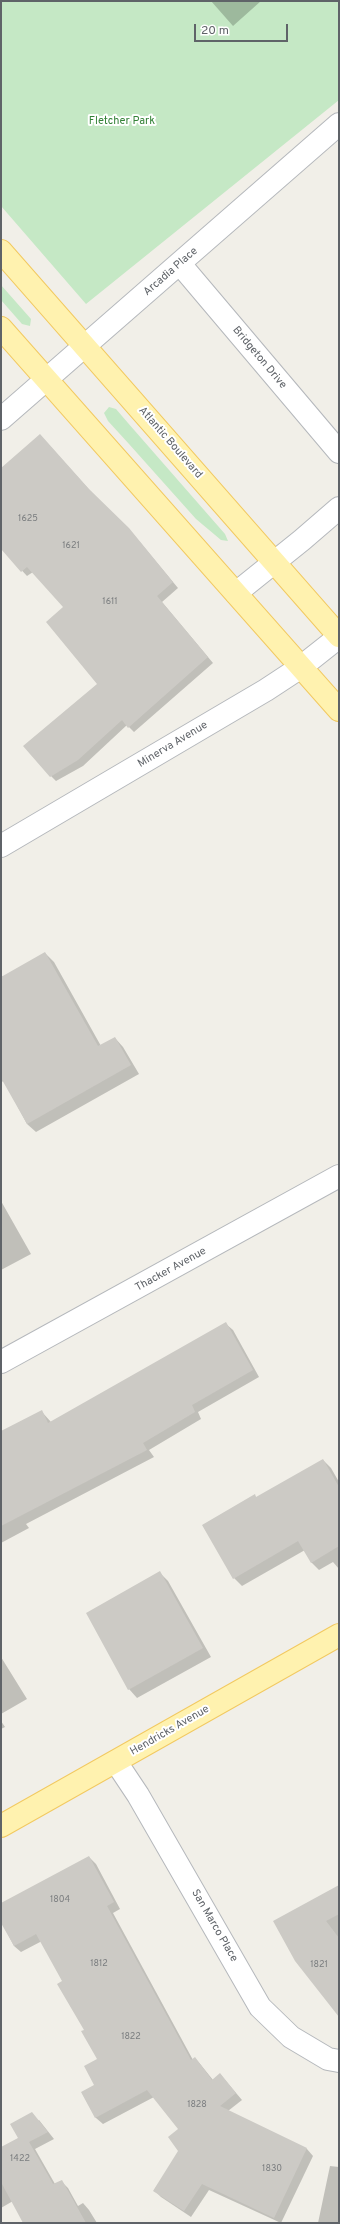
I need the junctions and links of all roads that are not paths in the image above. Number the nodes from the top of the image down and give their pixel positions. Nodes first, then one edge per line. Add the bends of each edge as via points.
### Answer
1 (339, 124) edge
2 (1, 251) edge
3 (180, 264) junction
4 (1, 328) edge
5 (85, 347) junction
6 (47, 380) junction
7 (1, 419) edge
8 (339, 452) edge
9 (339, 508) edge
10 (274, 562) junction
11 (236, 593) junction
12 (339, 636) edge
13 (301, 666) junction
14 (339, 710) edge
15 (1, 846) edge
16 (339, 1176) edge
17 (1, 1362) edge
18 (339, 1635) edge
19 (116, 1762) junction
20 (1, 1826) edge
21 (339, 2061) edge

1 - 3 street, Arcadia Place
2 - 5 main road, Atlantic Boulevard
3 - 5 street, Arcadia Place
3 - 8 street, Bridgeton Drive
4 - 6 main road
5 - 6 street, Arcadia Place
5 - 10 main road, Atlantic Boulevard
6 - 7 street, Arcadia Place
6 - 11 main road
9 - 10 street
10 - 11 street
10 - 12 main road, Atlantic Boulevard
11 - 13 main road
12 - 13 street, Minerva Avenue
13 - 14 main road
13 - 15 street, Minerva Avenue via 252,698
16 - 17 street, Thacker Avenue
18 - 19 main road, Hendricks Avenue
19 - 20 main road, Hendricks Avenue
19 - 21 street, San Marco Place via 138,1794 260,2006 291,2037 328,2059

